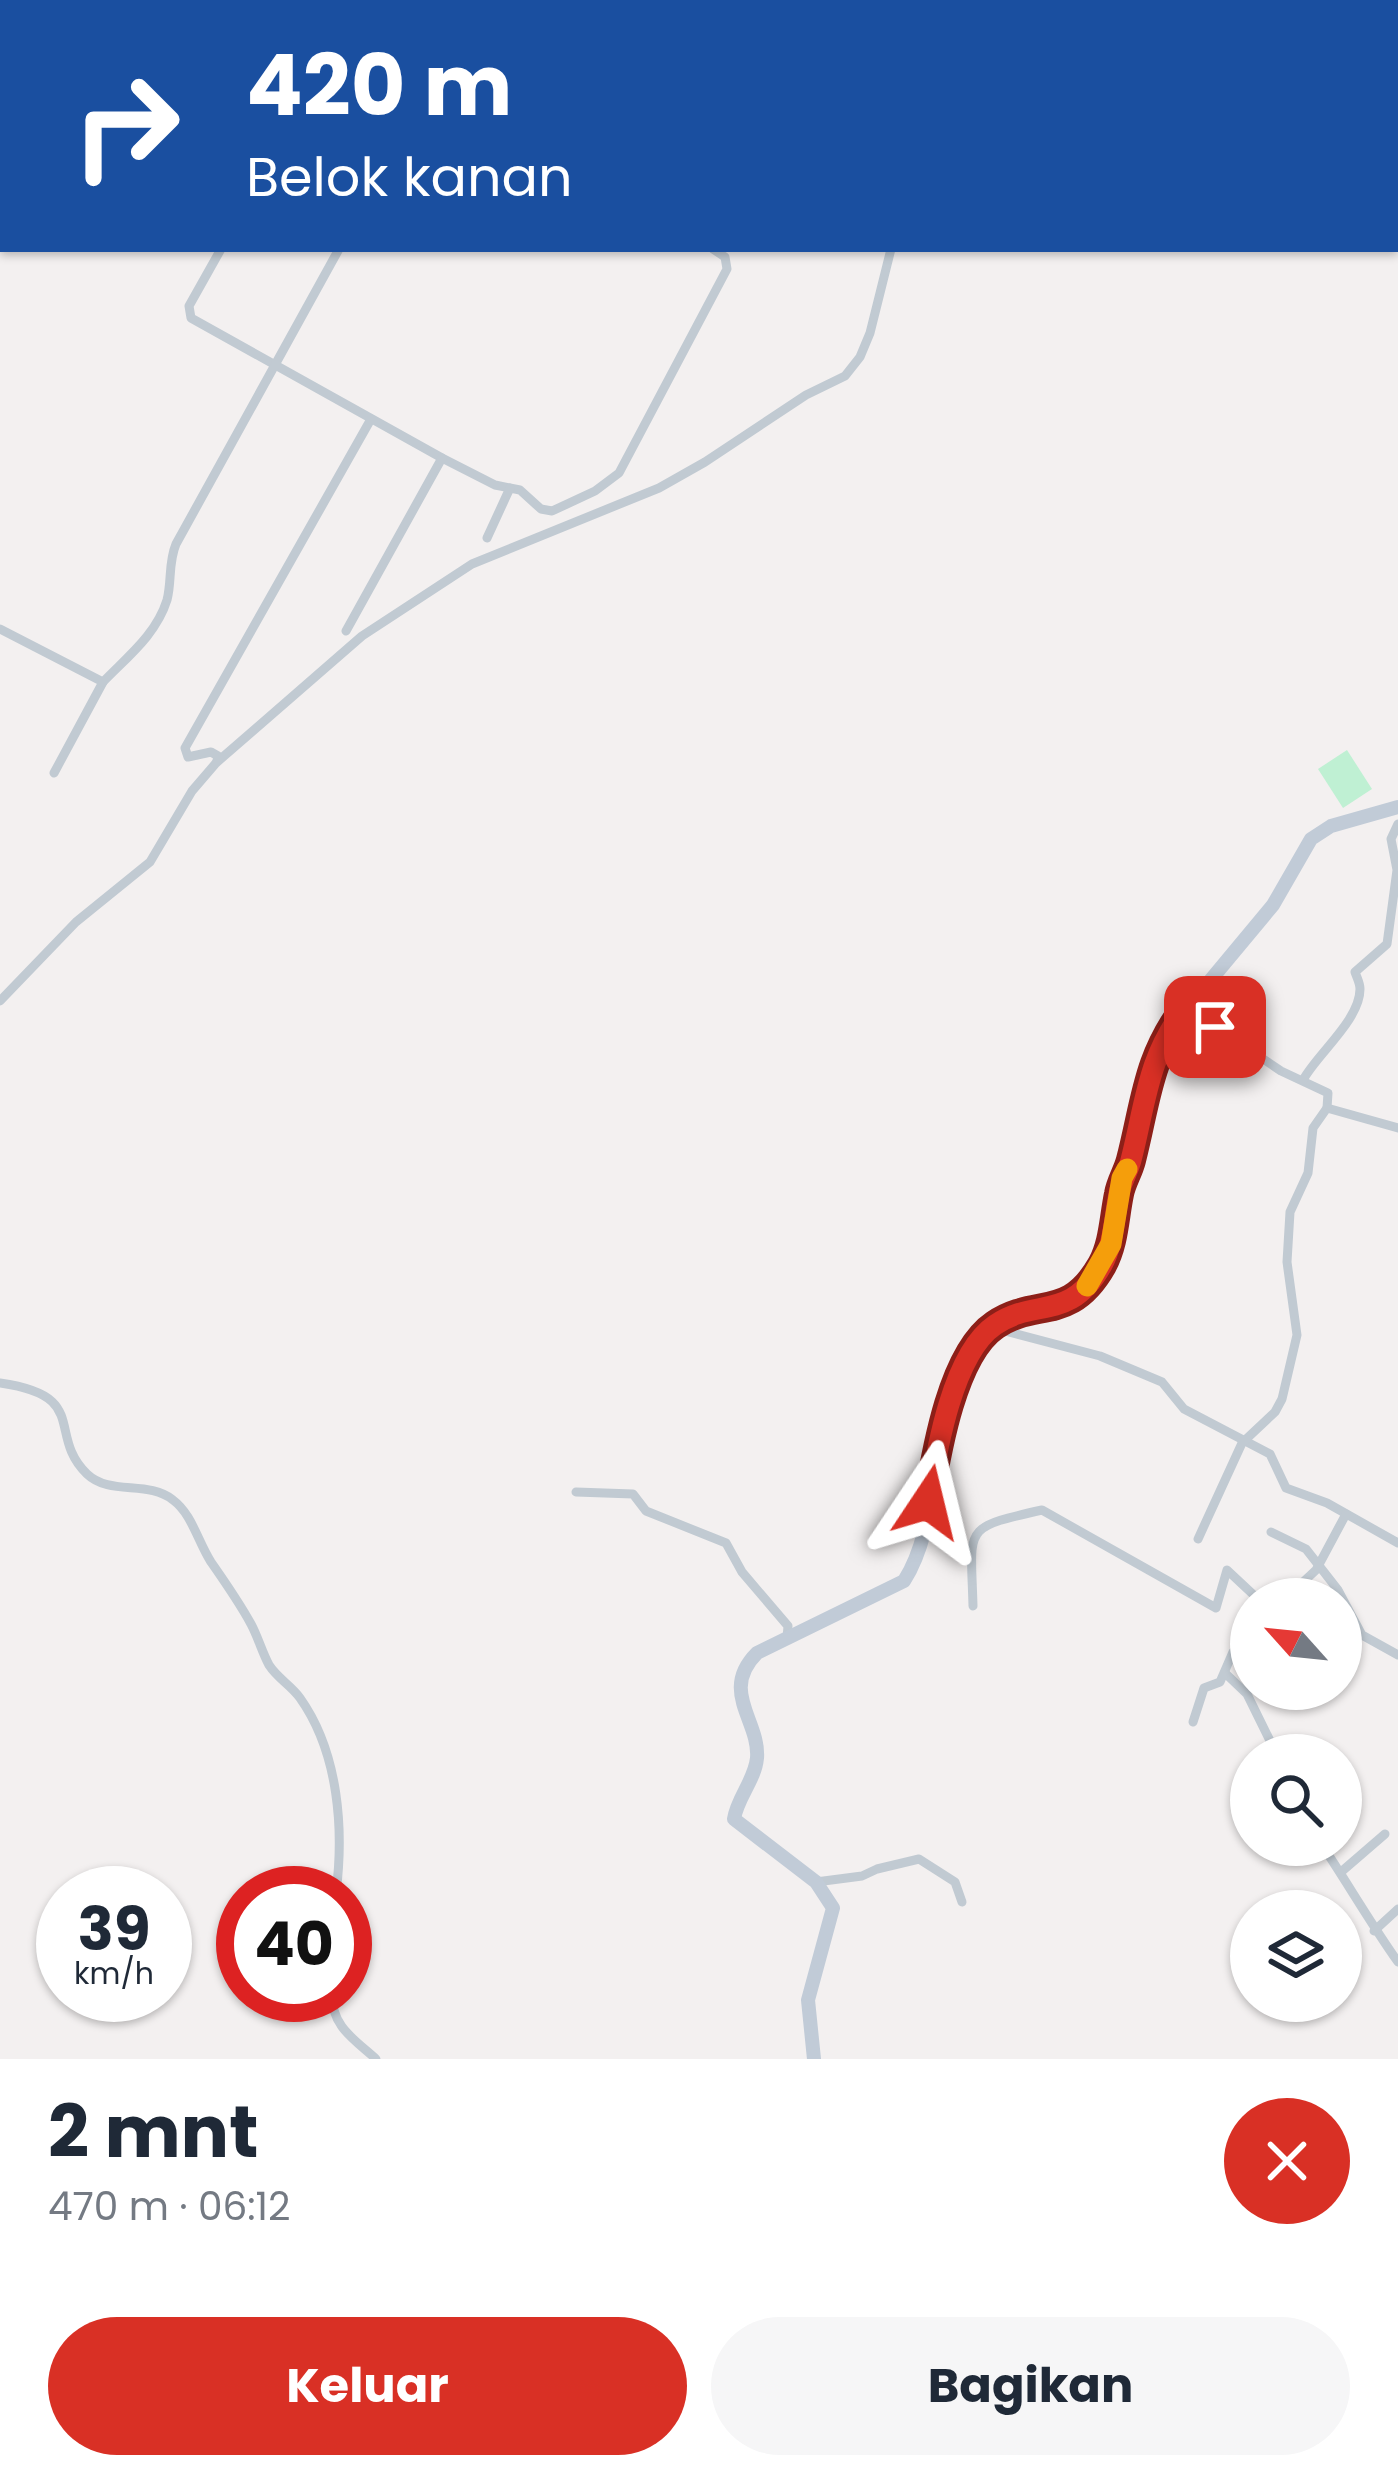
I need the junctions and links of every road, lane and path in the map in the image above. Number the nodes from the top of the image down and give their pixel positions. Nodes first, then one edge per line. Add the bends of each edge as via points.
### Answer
1 (220, 252) edge
2 (337, 252) edge
3 (718, 252) edge
4 (890, 252) edge
5 (276, 366) junction
6 (371, 419) junction
7 (442, 458) junction
8 (510, 488) junction
9 (541, 509) junction
10 (539, 536) junction
11 (487, 538) dead end
12 (0, 629) edge
13 (346, 631) dead end
14 (103, 682) junction
15 (216, 764) junction
16 (53, 773) dead end
17 (1398, 807) edge
18 (1398, 824) edge
19 (0, 1001) edge
20 (1186, 1007) junction
21 (1303, 1080) junction
22 (1327, 1108) junction
23 (1398, 1128) edge
24 (987, 1332) junction
25 (0, 1383) edge
26 (1242, 1443) junction
27 (576, 1492) dead end
28 (1346, 1514) junction
29 (1271, 1532) dead end
30 (1198, 1539) dead end
31 (1398, 1544) edge
32 (1320, 1564) junction
33 (1236, 1578) edge
34 (1306, 1578) edge
35 (973, 1606) dead end
36 (788, 1638) junction
37 (1398, 1654) edge
38 (1230, 1660) edge
39 (1225, 1673) junction
40 (1193, 1722) dead end
41 (1266, 1734) edge
42 (1385, 1834) dead end
43 (337, 1866) edge
44 (1337, 1866) edge
45 (1341, 1872) junction
46 (816, 1882) junction
47 (962, 1902) dead end
48 (1398, 1909) edge
49 (1374, 1931) junction
50 (1398, 1963) edge
51 (336, 2022) edge
52 (376, 2059) edge
53 (814, 2059) edge

1 - 5 street via 188,315
2 - 5 street
3 - 9 street via 728,269 619,473 552,511
4 - 10 street via 870,333 845,376 658,488
5 - 6 street
5 - 14 street via 176,544 158,619
6 - 7 street
6 - 15 street via 185,748 190,758 214,753
7 - 8 street
7 - 13 street
8 - 9 street
8 - 11 street
9 - 10 street
10 - 15 street via 472,564 377,625
12 - 14 street
14 - 16 street
15 - 19 street via 150,862 76,922
17 - 20 street via 1311,839 1273,905
18 - 21 street via 1387,944 1355,972 1360,989 1342,1034
20 - 21 street
20 - 24 street via 1151,1066 1100,1268 1071,1300
21 - 22 street via 1328,1094
22 - 23 street
22 - 26 street via 1313,1128 1308,1173 1291,1212 1295,1352 1277,1409
24 - 26 street via 1141,1372
24 - 36 street via 963,1370 941,1434 909,1573 893,1589
25 - 43 street via 35,1392 62,1411 76,1457 92,1478 161,1492 184,1512 266,1659 317,1731 340,1816
26 - 28 street via 1270,1454 1286,1488
26 - 30 street
27 - 36 street via 633,1494 646,1511 726,1543 788,1626
28 - 31 street
28 - 32 street
29 - 32 street via 1298,1542
32 - 34 street
32 - 37 street via 1362,1635
33 - 35 street via 1227,1570 1216,1608 1042,1510 986,1523 973,1540
36 - 46 street via 757,1653 742,1674 741,1706 758,1756 733,1816
38 - 39 street
39 - 40 street via 1204,1688
39 - 41 street via 1247,1694
42 - 45 street
44 - 45 street
45 - 49 street
46 - 47 street via 919,1859 955,1882
46 - 53 street via 833,1908 808,2000
48 - 49 street
49 - 50 street
51 - 52 street

